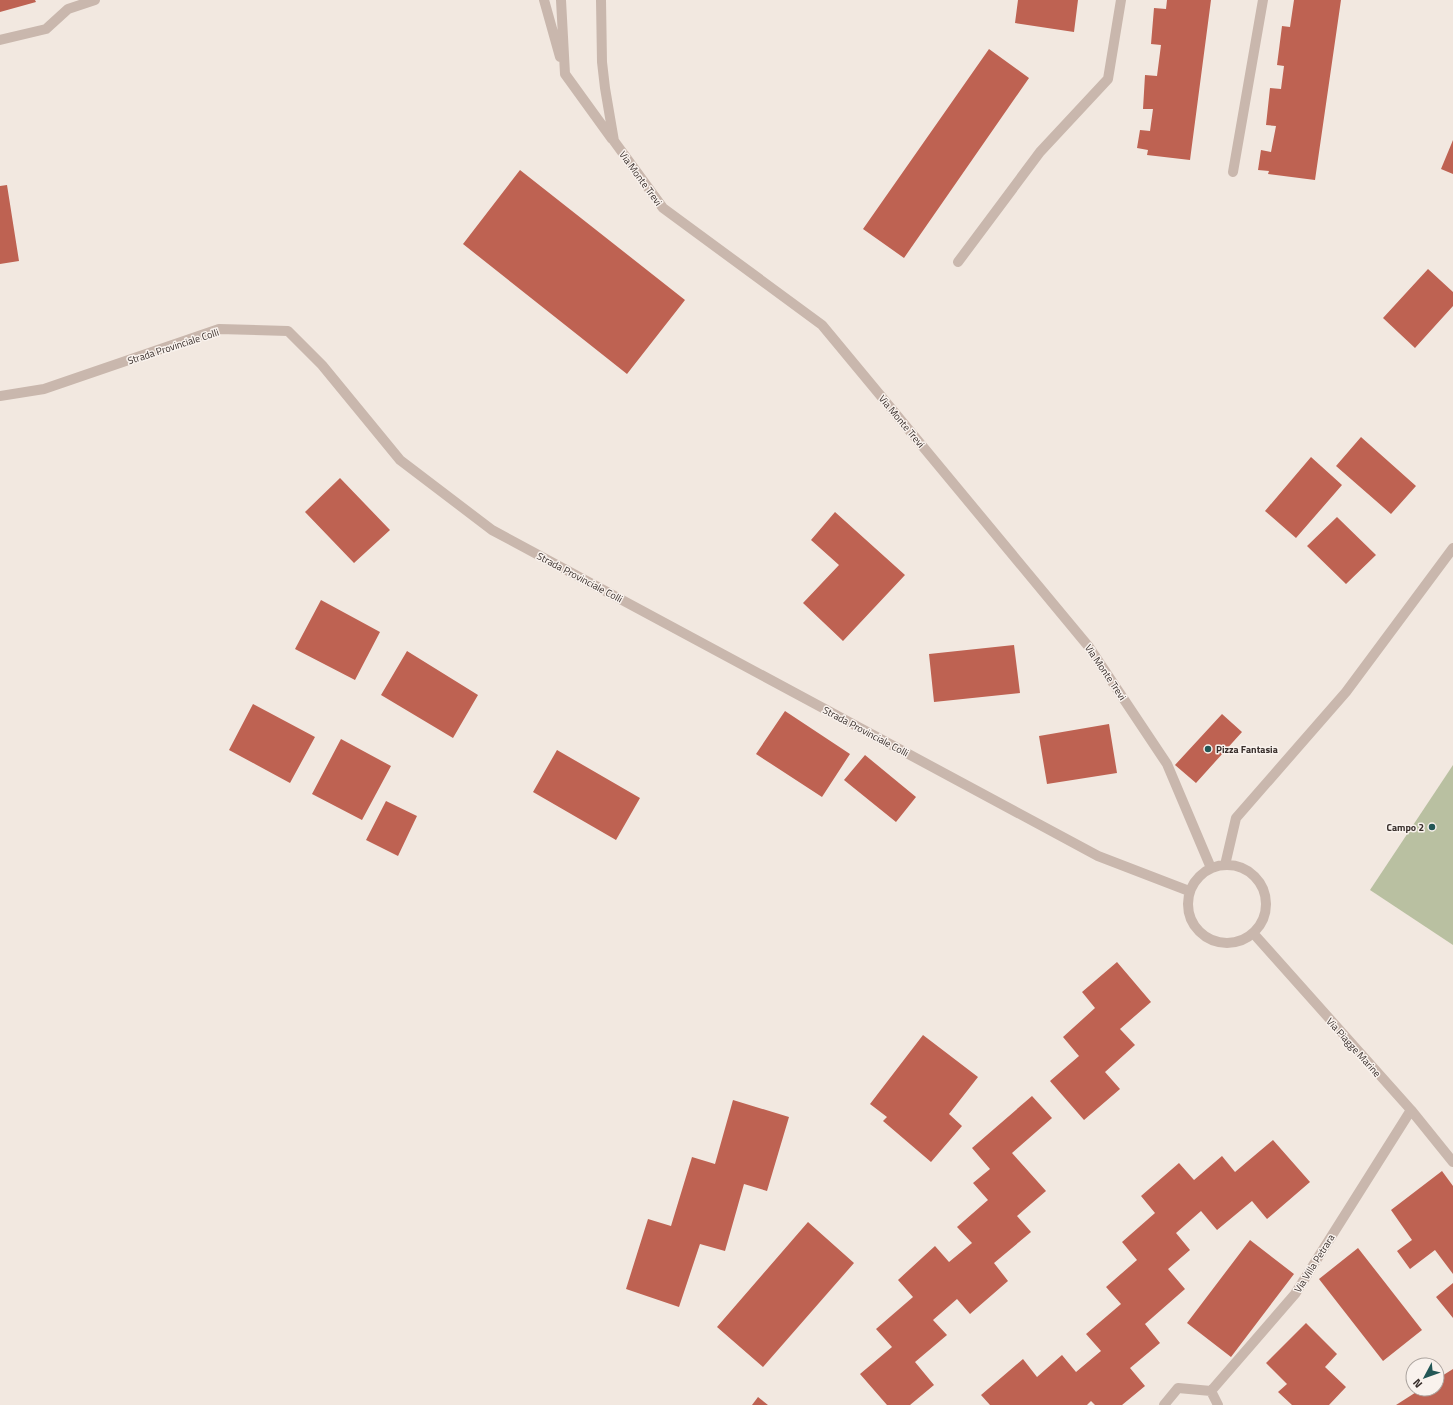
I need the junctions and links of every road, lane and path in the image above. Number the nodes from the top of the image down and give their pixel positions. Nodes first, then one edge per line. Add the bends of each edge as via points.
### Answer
1 (95, 0) edge
2 (544, 0) edge
3 (561, 0) edge
4 (601, 0) edge
5 (1121, 0) edge
6 (1263, 0) edge
7 (0, 40) edge
8 (565, 74) junction
9 (1233, 172) dead end
10 (663, 208) junction
11 (958, 262) dead end
12 (0, 396) edge
13 (1453, 548) edge
14 (1225, 864) junction
15 (1211, 868) junction
16 (1189, 891) junction
17 (1253, 933) junction
18 (1411, 1110) junction
19 (1453, 1162) edge
20 (1211, 1391) junction
21 (1164, 1405) edge
22 (1218, 1405) edge

1 - 7 street via 68,9 46,29
2 - 8 street
3 - 8 street
4 - 10 street, Via Monte Trevi via 602,62 614,141
5 - 11 street via 1108,79 1040,152
6 - 9 street
8 - 10 street
10 - 15 street, Via Monte Trevi via 822,324 1089,646 1166,764
12 - 16 street, Strada Provinciale Colli via 44,389 219,329 288,331 322,365 400,460 492,530 1098,856
13 - 14 street via 1346,692 1236,818
14 - 15 street
14 - 17 street via 1241,867 1252,874 1262,886 1266,900 1265,914
15 - 16 street via 1199,877
16 - 17 street via 1188,907 1192,921 1200,932 1212,940 1238,942
17 - 18 street, Via Piagge Marine
18 - 19 street, Via Piagge Marine
18 - 20 street, Via Villa Petrara via 1295,1294
20 - 21 street via 1178,1388
20 - 22 street

